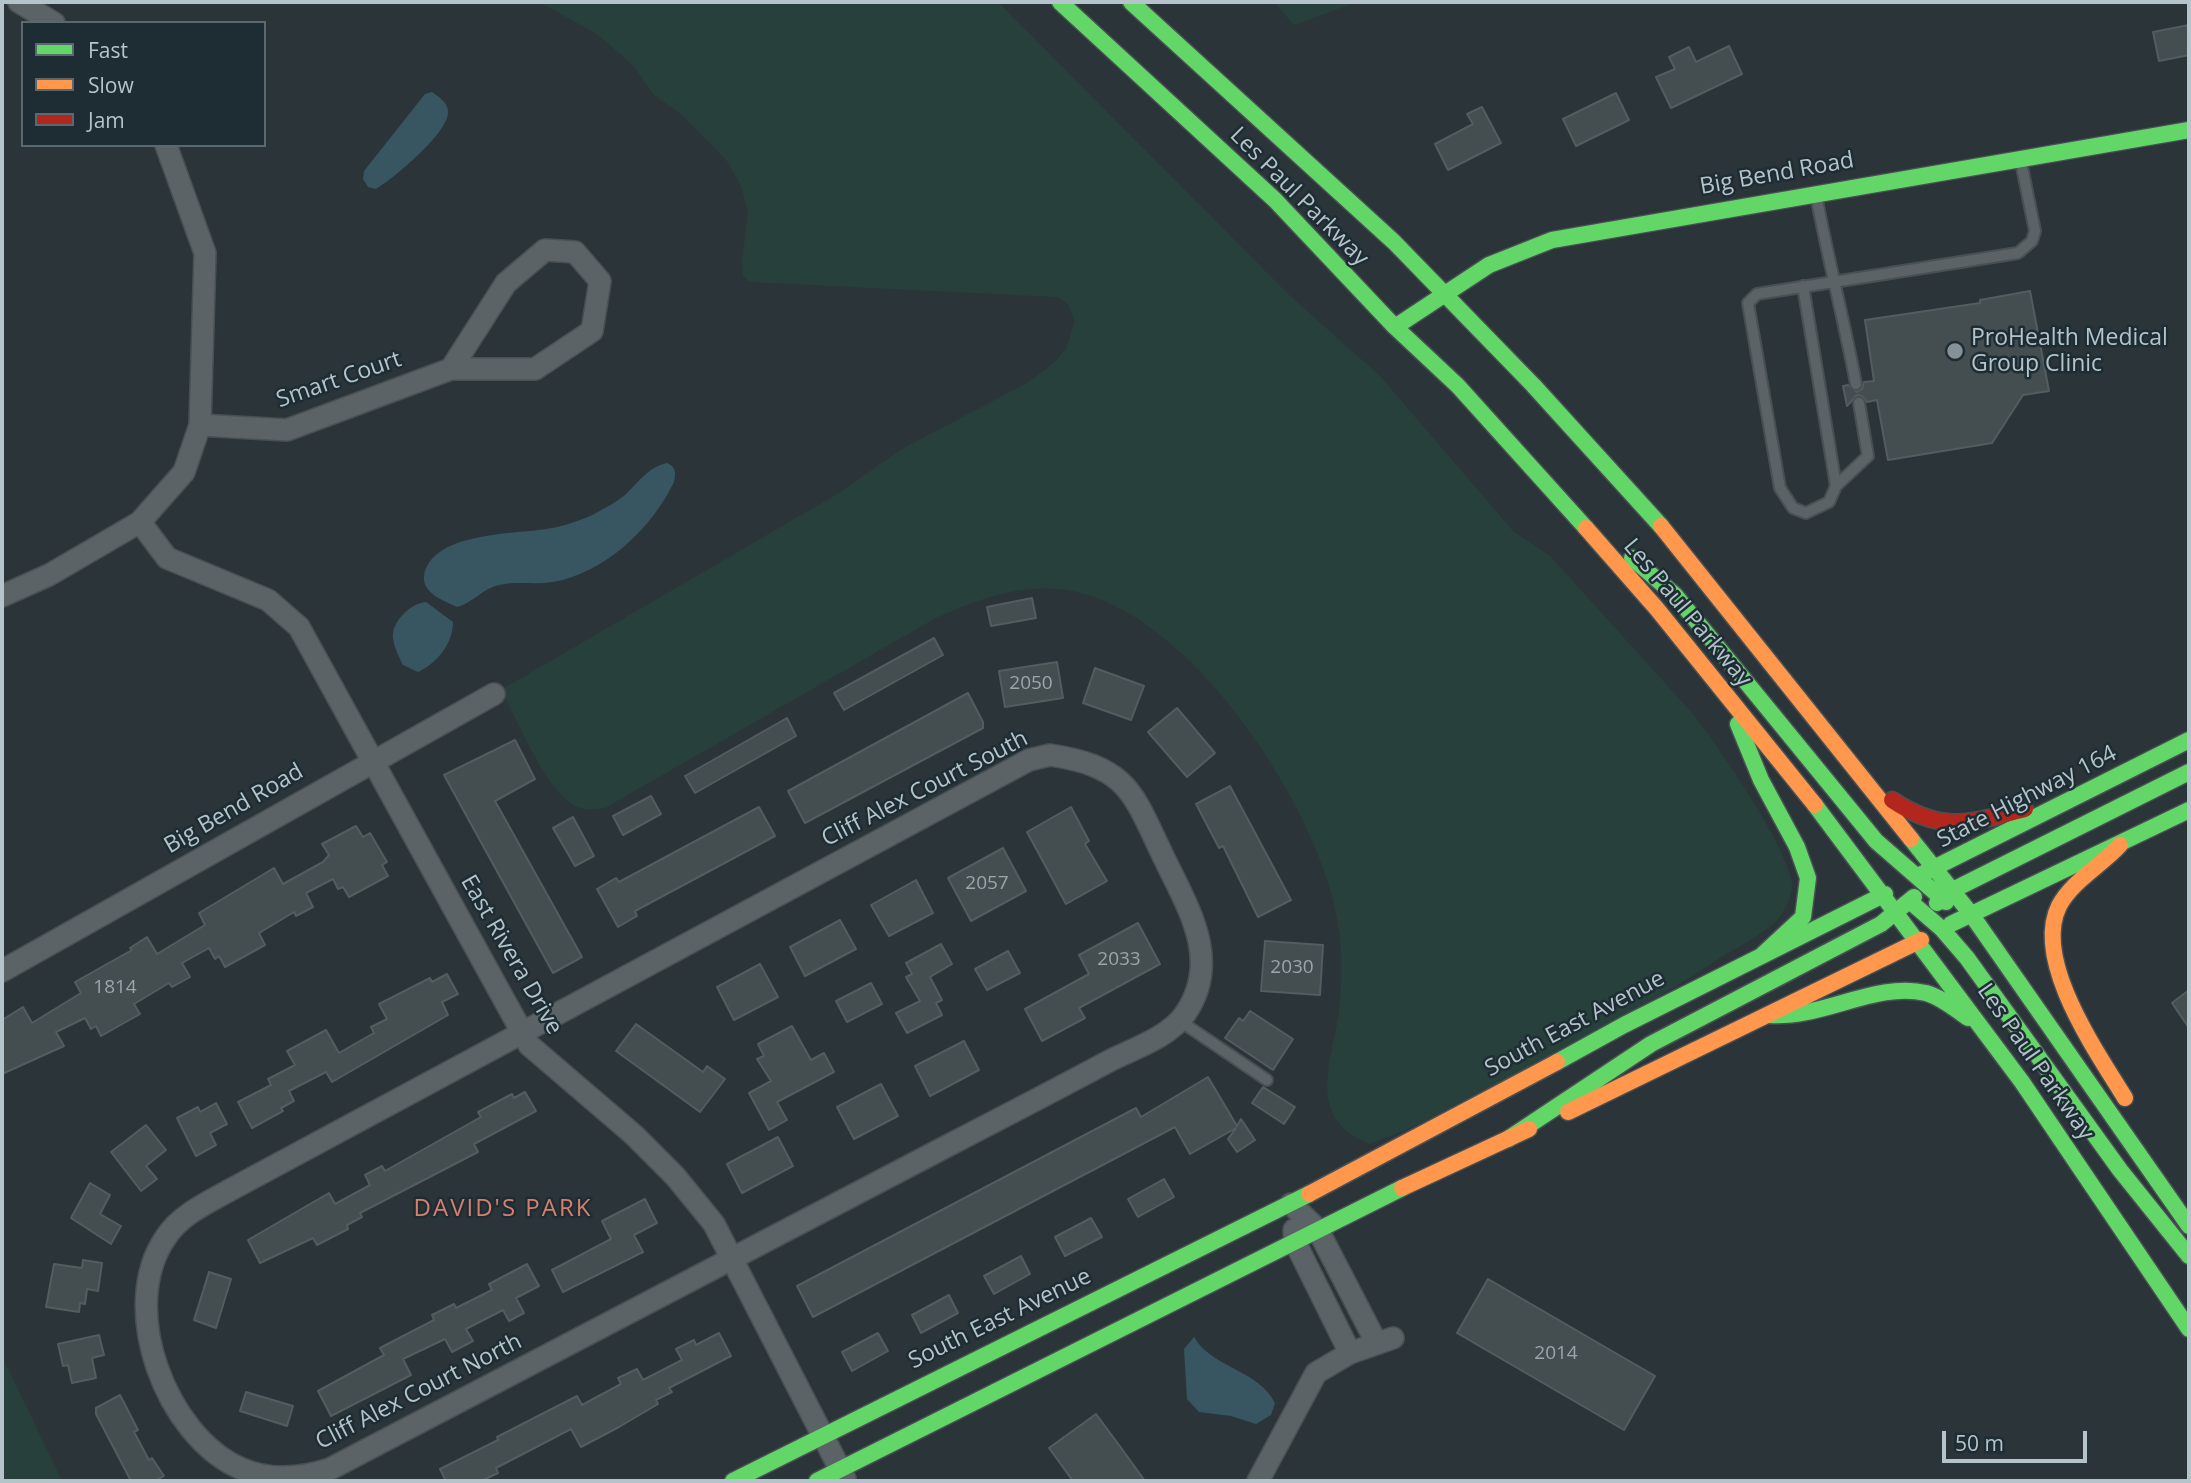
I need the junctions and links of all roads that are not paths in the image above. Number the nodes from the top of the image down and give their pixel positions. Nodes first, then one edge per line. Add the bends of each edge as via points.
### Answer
1 (19, 2) edge
2 (1060, 2) edge
3 (1131, 2) edge
4 (51, 21) edge
5 (2189, 130) edge
6 (167, 147) edge
7 (2020, 159) junction
8 (1816, 194) junction
9 (1834, 281) junction
10 (1803, 285) junction
11 (1444, 292) junction
12 (1395, 327) junction
13 (451, 369) junction
14 (1856, 384) dead end
15 (1859, 404) dead end
16 (200, 425) junction
17 (1546, 483) junction
18 (1836, 486) junction
19 (140, 522) junction
20 (2, 596) edge
21 (494, 694) dead end
22 (1726, 695) junction
23 (2189, 740) edge
24 (373, 760) junction
25 (2189, 772) edge
26 (1862, 776) junction
27 (2085, 794) junction
28 (2189, 810) edge
29 (2120, 845) junction
30 (1936, 867) junction
31 (1905, 886) junction
32 (1947, 894) junction
33 (1904, 906) junction
34 (1926, 913) junction
35 (1971, 914) junction
36 (1940, 930) junction
37 (1921, 940) junction
38 (1761, 956) junction
39 (2, 971) edge
40 (1769, 1015) junction
41 (1180, 1021) junction
42 (1986, 1030) junction
43 (522, 1034) junction
44 (1267, 1080) dead end
45 (2136, 1115) dead end
46 (1508, 1139) junction
47 (2166, 1162) dead end
48 (1291, 1204) junction
49 (2189, 1213) edge
50 (2189, 1226) edge
51 (1318, 1230) junction
52 (1295, 1242) junction
53 (2189, 1256) edge
54 (734, 1258) junction
55 (2189, 1329) edge
56 (1350, 1353) junction
57 (824, 1436) junction
58 (843, 1475) edge
59 (733, 1481) edge
60 (817, 1481) edge
61 (1258, 1481) edge

1 - 4 street
2 - 12 main road, Les Paul Parkway via 1302,228
3 - 11 main road, Les Paul Parkway
5 - 7 main road, Big Bend Road
6 - 16 street via 205,253
7 - 8 main road, Big Bend Road
7 - 9 lane via 2035,231 2032,241 2018,253
8 - 9 lane
8 - 11 main road, Big Bend Road via 1541,242 1491,263
9 - 10 lane
9 - 14 lane
10 - 18 lane
10 - 18 lane via 1757,294 1748,303 1782,493 1793,508 1806,513 1829,502
11 - 12 main road, Big Bend Road
11 - 26 main road, Les Paul Parkway via 1667,533
12 - 17 main road, Les Paul Parkway via 1454,382
13 - 13 street, Smart Court via 535,369 592,331 600,281 575,252 545,250 506,283
13 - 16 street, Smart Court via 287,429
15 - 18 lane via 1868,456
16 - 19 street via 184,472
17 - 22 main road, Les Paul Parkway
17 - 31 main road via 1675,595 1876,841
19 - 20 street via 49,575
19 - 24 street, East Rivera Drive via 167,558 268,600 299,627
21 - 24 street, Big Bend Road
22 - 31 main road, Les Paul Parkway via 1797,780
22 - 38 main road via 1808,878 1803,917
23 - 27 main road, State Highway 164
24 - 39 street, Big Bend Road
24 - 43 street, East Rivera Drive
25 - 32 main road
26 - 27 main road via 1913,815 1949,827
26 - 30 main road, Les Paul Parkway
27 - 30 main road, State Highway 164
28 - 29 main road
29 - 35 main road
29 - 45 main road via 2061,902 2052,921 2050,941 2077,1011
30 - 31 main road, State Highway 164
30 - 32 main road, Les Paul Parkway
31 - 32 main road
31 - 33 main road, Les Paul Parkway
31 - 33 main road
31 - 38 main road, South East Avenue
32 - 34 main road
32 - 35 main road, Les Paul Parkway
33 - 34 main road
33 - 37 main road, Les Paul Parkway
33 - 46 main road via 1881,924 1650,1044
34 - 36 main road
34 - 37 main road
35 - 36 main road
35 - 50 main road, Les Paul Parkway
36 - 37 main road
36 - 53 main road via 1965,957 2111,1160
37 - 40 main road
37 - 42 main road, Les Paul Parkway
38 - 48 main road, South East Avenue
40 - 42 main road via 1804,1016 1913,990 1940,999
40 - 46 main road
41 - 43 street, Cliff Alex Court South via 1200,981 1202,953 1194,921 1147,823 1117,776 1090,762 1050,755 1029,760
41 - 44 lane
41 - 54 street
42 - 55 main road, Les Paul Parkway
43 - 54 street, East Rivera Drive via 536,1053 634,1135 675,1176 714,1224
43 - 54 street, Cliff Alex Court North via 230,1190 176,1224 165,1237 146,1286 146,1325 162,1378 196,1434 220,1458 258,1474 302,1476 330,1469
46 - 51 main road
47 - 49 main road
48 - 51 street
48 - 52 street
48 - 57 main road, South East Avenue
51 - 52 main road
51 - 56 street via 1384,1340
52 - 56 street
52 - 58 main road
54 - 57 street, East Rivera Drive
56 - 61 street via 1324,1366 1308,1383
57 - 58 street, East Rivera Drive
57 - 59 main road, South East Avenue
58 - 60 main road

